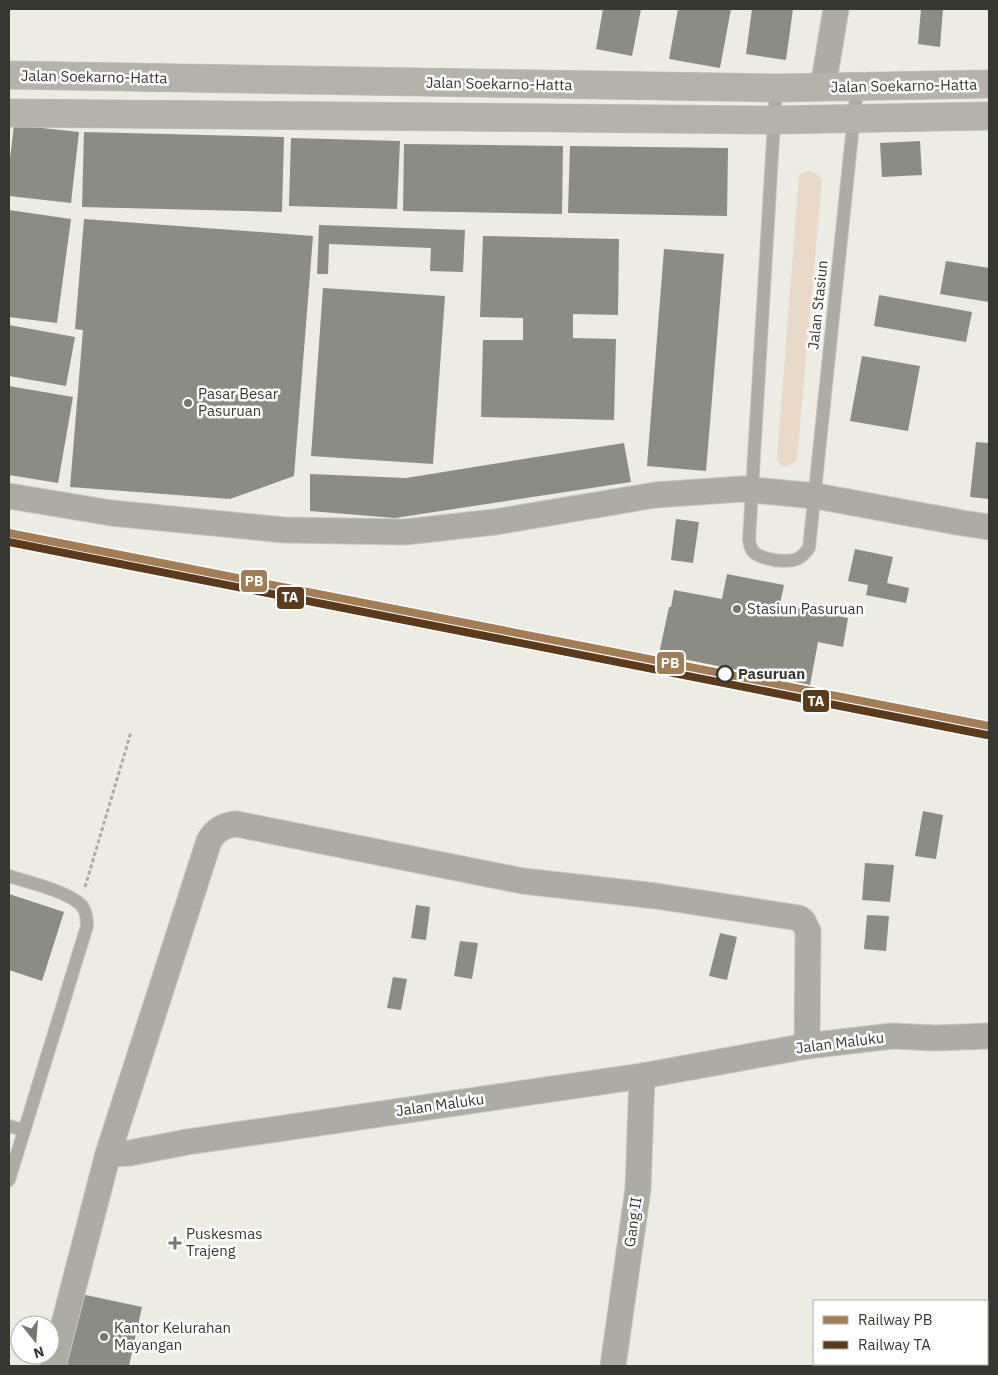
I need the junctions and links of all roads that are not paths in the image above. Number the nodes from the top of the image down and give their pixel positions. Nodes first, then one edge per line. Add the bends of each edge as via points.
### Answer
1 (836, 9) edge
2 (9, 75) edge
3 (989, 84) edge
4 (823, 87) junction
5 (857, 87) junction
6 (776, 88) junction
7 (9, 113) edge
8 (989, 116) edge
9 (855, 118) junction
10 (774, 120) junction
11 (753, 489) junction
12 (9, 496) edge
13 (813, 496) junction
14 (989, 527) edge
15 (9, 876) edge
16 (989, 1036) edge
17 (807, 1046) junction
18 (642, 1076) junction
19 (9, 1126) edge
20 (23, 1130) junction
21 (108, 1154) junction
22 (9, 1180) edge
23 (52, 1366) edge
24 (613, 1366) edge

1 - 4 street
2 - 6 highway, Jalan Soekarno-Hatta
3 - 5 highway, Jalan Soekarno-Hatta
4 - 5 highway, Jalan Soekarno-Hatta
4 - 6 highway, Jalan Soekarno-Hatta
5 - 9 lane, Jalan Stasiun
6 - 10 lane
7 - 10 highway, Jalan Soekarno-Hatta
8 - 9 highway, Jalan Soekarno-Hatta
9 - 10 highway, Jalan Soekarno-Hatta
9 - 13 lane, Jalan Stasiun
10 - 11 lane
11 - 12 street via 655,495 495,522 406,532 284,530 111,513
11 - 13 street
11 - 13 lane, Jalan Stasiun via 751,548 756,554 778,560 796,560 809,548
13 - 14 street
15 - 20 lane via 69,896 80,904 87,926
16 - 17 street, Jalan Maluku via 892,1036
17 - 18 street, Jalan Maluku
17 - 21 street via 808,931 799,918 656,896 523,881 236,824 227,825 209,841
18 - 21 street, Jalan Maluku
18 - 24 street, Gang II via 638,1189
19 - 20 lane
20 - 22 lane
21 - 23 street

